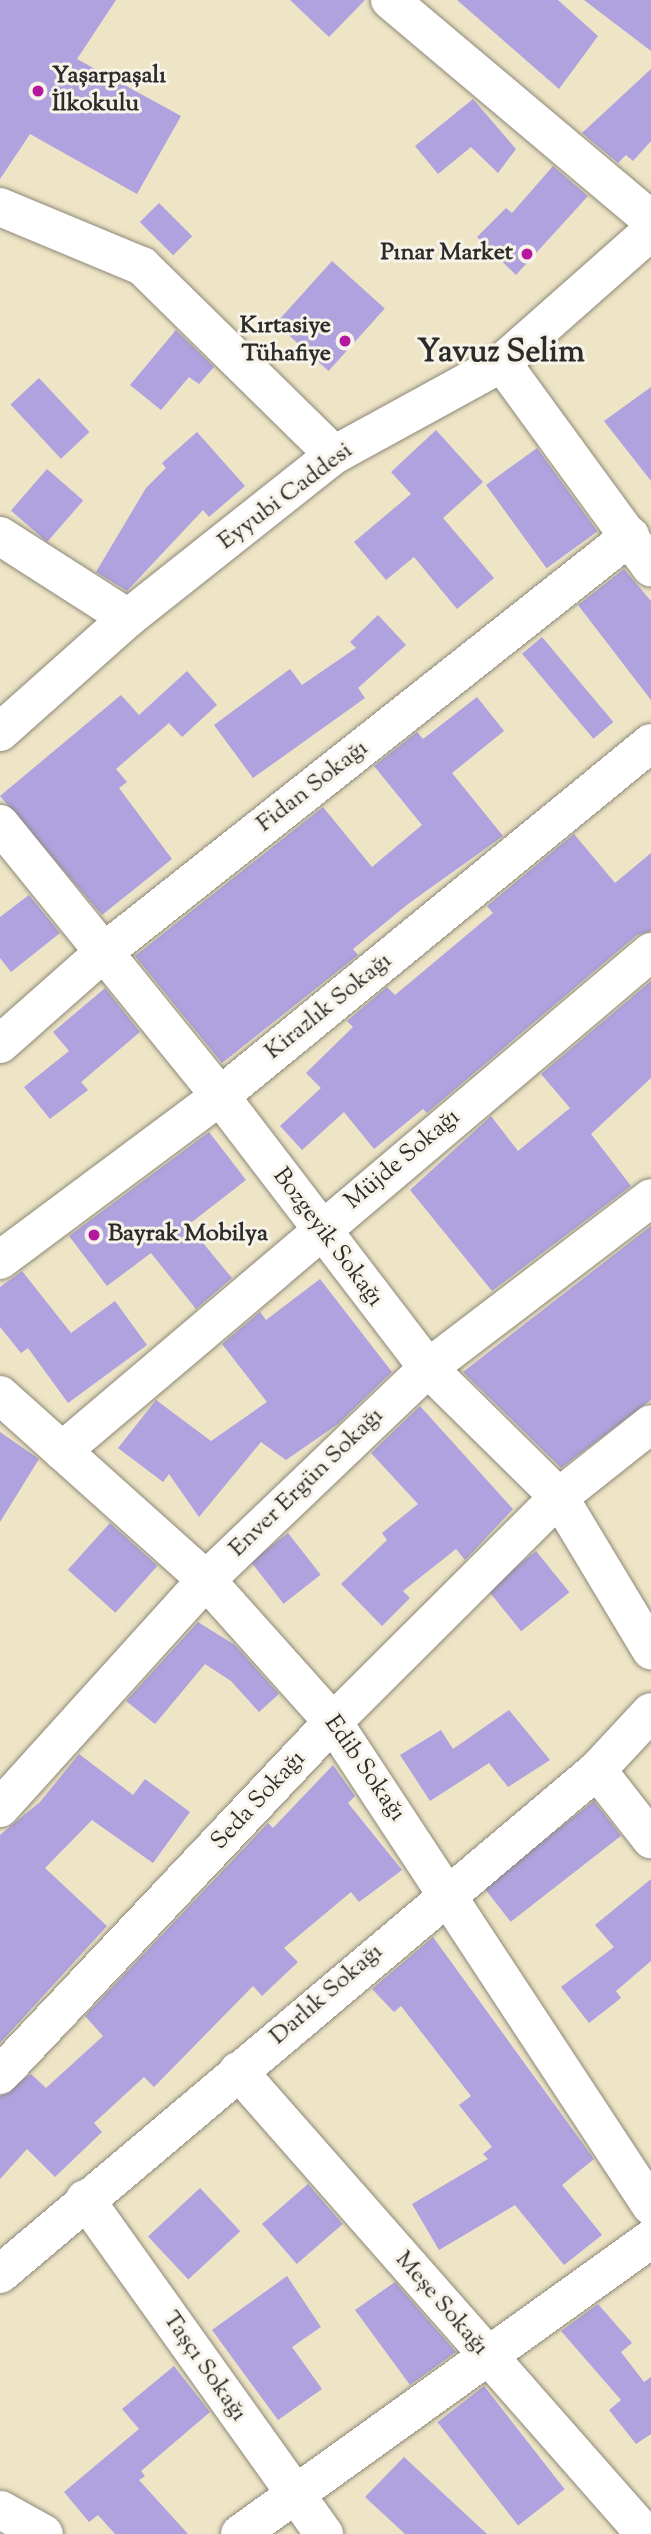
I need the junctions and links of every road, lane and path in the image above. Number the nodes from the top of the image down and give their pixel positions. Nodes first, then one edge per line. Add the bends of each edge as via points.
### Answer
1 (390, 0) edge
2 (0, 206) edge
3 (651, 220) edge
4 (651, 231) edge
5 (502, 363) junction
6 (334, 455) junction
7 (0, 536) edge
8 (641, 552) edge
9 (128, 618) junction
10 (0, 732) edge
11 (651, 743) edge
12 (0, 824) edge
13 (651, 952) edge
14 (104, 953) junction
15 (0, 1044) edge
16 (220, 1096) junction
17 (651, 1198) edge
18 (320, 1230) junction
19 (0, 1260) edge
20 (428, 1368) junction
21 (0, 1395) edge
22 (651, 1424) edge
23 (62, 1451) junction
24 (559, 1497) junction
25 (206, 1580) junction
26 (651, 1650) edge
27 (651, 1713) edge
28 (333, 1722) junction
29 (597, 1770) junction
30 (0, 1808) edge
31 (651, 1839) edge
32 (448, 1891) junction
33 (238, 2071) junction
34 (0, 2076) edge
35 (85, 2199) junction
36 (651, 2206) edge
37 (651, 2239) edge
38 (0, 2274) edge
39 (486, 2356) junction
40 (293, 2494) junction
41 (0, 2509) edge
42 (5, 2534) edge
43 (44, 2534) edge
44 (240, 2534) edge
45 (324, 2534) edge
46 (645, 2534) edge

1 - 3 street
2 - 6 street via 142,266
4 - 5 street, Eyyubi Caddesi
5 - 6 street, Eyyubi Caddesi
5 - 8 street
6 - 9 street, Eyyubi Caddesi
7 - 9 street
8 - 14 street, Fidan Sokağı
9 - 10 street, Eyyubi Caddesi
11 - 16 street, Kirazlık Sokağı
12 - 14 street, Bozgeyik Sokağı
13 - 18 street, Müjde Sokağı
14 - 15 street, Fidan Sokağı
14 - 16 street, Bozgeyik Sokağı
16 - 18 street, Bozgeyik Sokağı
16 - 19 street, Kirazlık Sokağı
17 - 20 street, Enver Ergün Sokağı
18 - 20 street, Bozgeyik Sokağı
18 - 23 street, Müjde Sokağı
20 - 24 street, Bozgeyik Sokağı
20 - 25 street, Enver Ergün Sokağı
21 - 23 street, Edib Sokağı
22 - 24 street, Seda Sokağı
23 - 25 street, Edib Sokağı
24 - 26 street, Bozgeyik Sokağı
24 - 28 street, Seda Sokağı
25 - 28 street, Edib Sokağı
25 - 30 street, Enver Ergün Sokağı
27 - 29 street, Darlık Sokağı
28 - 32 street, Edib Sokağı
28 - 34 street, Seda Sokağı
29 - 31 street
29 - 32 street, Darlık Sokağı
32 - 33 street, Darlık Sokağı
32 - 36 street, Edib Sokağı
33 - 35 street, Darlık Sokağı
33 - 39 street, Meşe Sokağı
35 - 38 street, Darlık Sokağı
35 - 40 street, Taşçı Sokağı
37 - 39 street
39 - 40 street
39 - 46 street, Meşe Sokağı
40 - 44 street
40 - 45 street, Taşçı Sokağı
41 - 42 street
41 - 43 street

